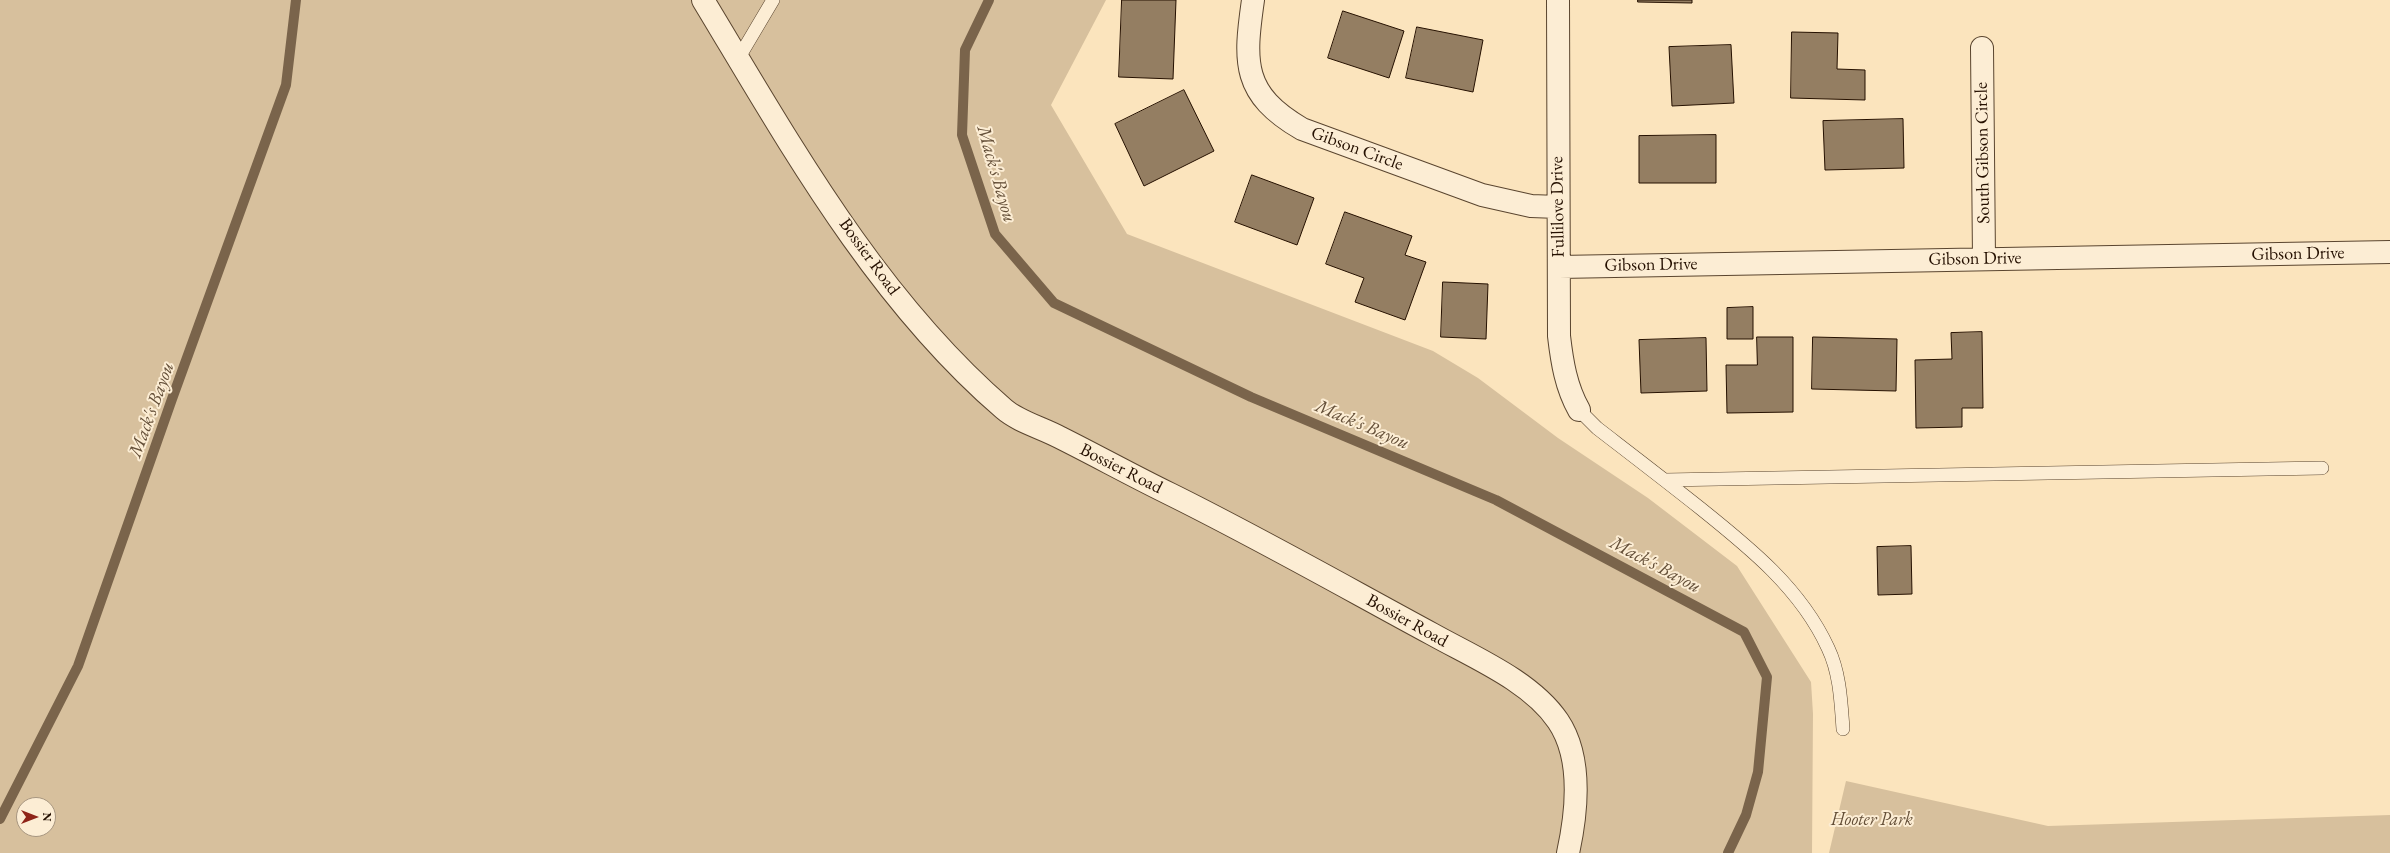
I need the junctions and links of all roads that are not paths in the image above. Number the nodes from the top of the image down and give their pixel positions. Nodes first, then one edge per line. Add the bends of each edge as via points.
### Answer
1 (703, 0) edge
2 (773, 0) edge
3 (1253, 0) edge
4 (1558, 0) edge
5 (1982, 48) dead end
6 (738, 59) junction
7 (1558, 207) junction
8 (2390, 252) edge
9 (1984, 259) junction
10 (1559, 267) junction
11 (1579, 410) joint
12 (2322, 468) dead end
13 (1665, 480) junction
14 (1843, 729) dead end
15 (1568, 853) edge

1 - 6 street, Bossier Road
2 - 6 lane
3 - 7 street, Gibson Circle via 1248,56 1252,81 1266,103 1284,119 1302,129 1482,195 1531,206
4 - 7 street, Fullilove Drive
5 - 9 street, South Gibson Circle
6 - 15 street, Bossier Road via 796,153 866,257 943,352 1007,412 1286,554 1502,672 1537,698 1558,720 1569,741 1576,794
7 - 10 street, Fullilove Drive
8 - 9 street, Gibson Drive
9 - 10 street, Gibson Drive
10 - 11 street, Fullilove Drive via 1561,359 1571,396
11 - 13 lane via 1597,428
12 - 13 lane
13 - 14 lane via 1746,545 1772,569 1794,595 1828,648 1836,670

